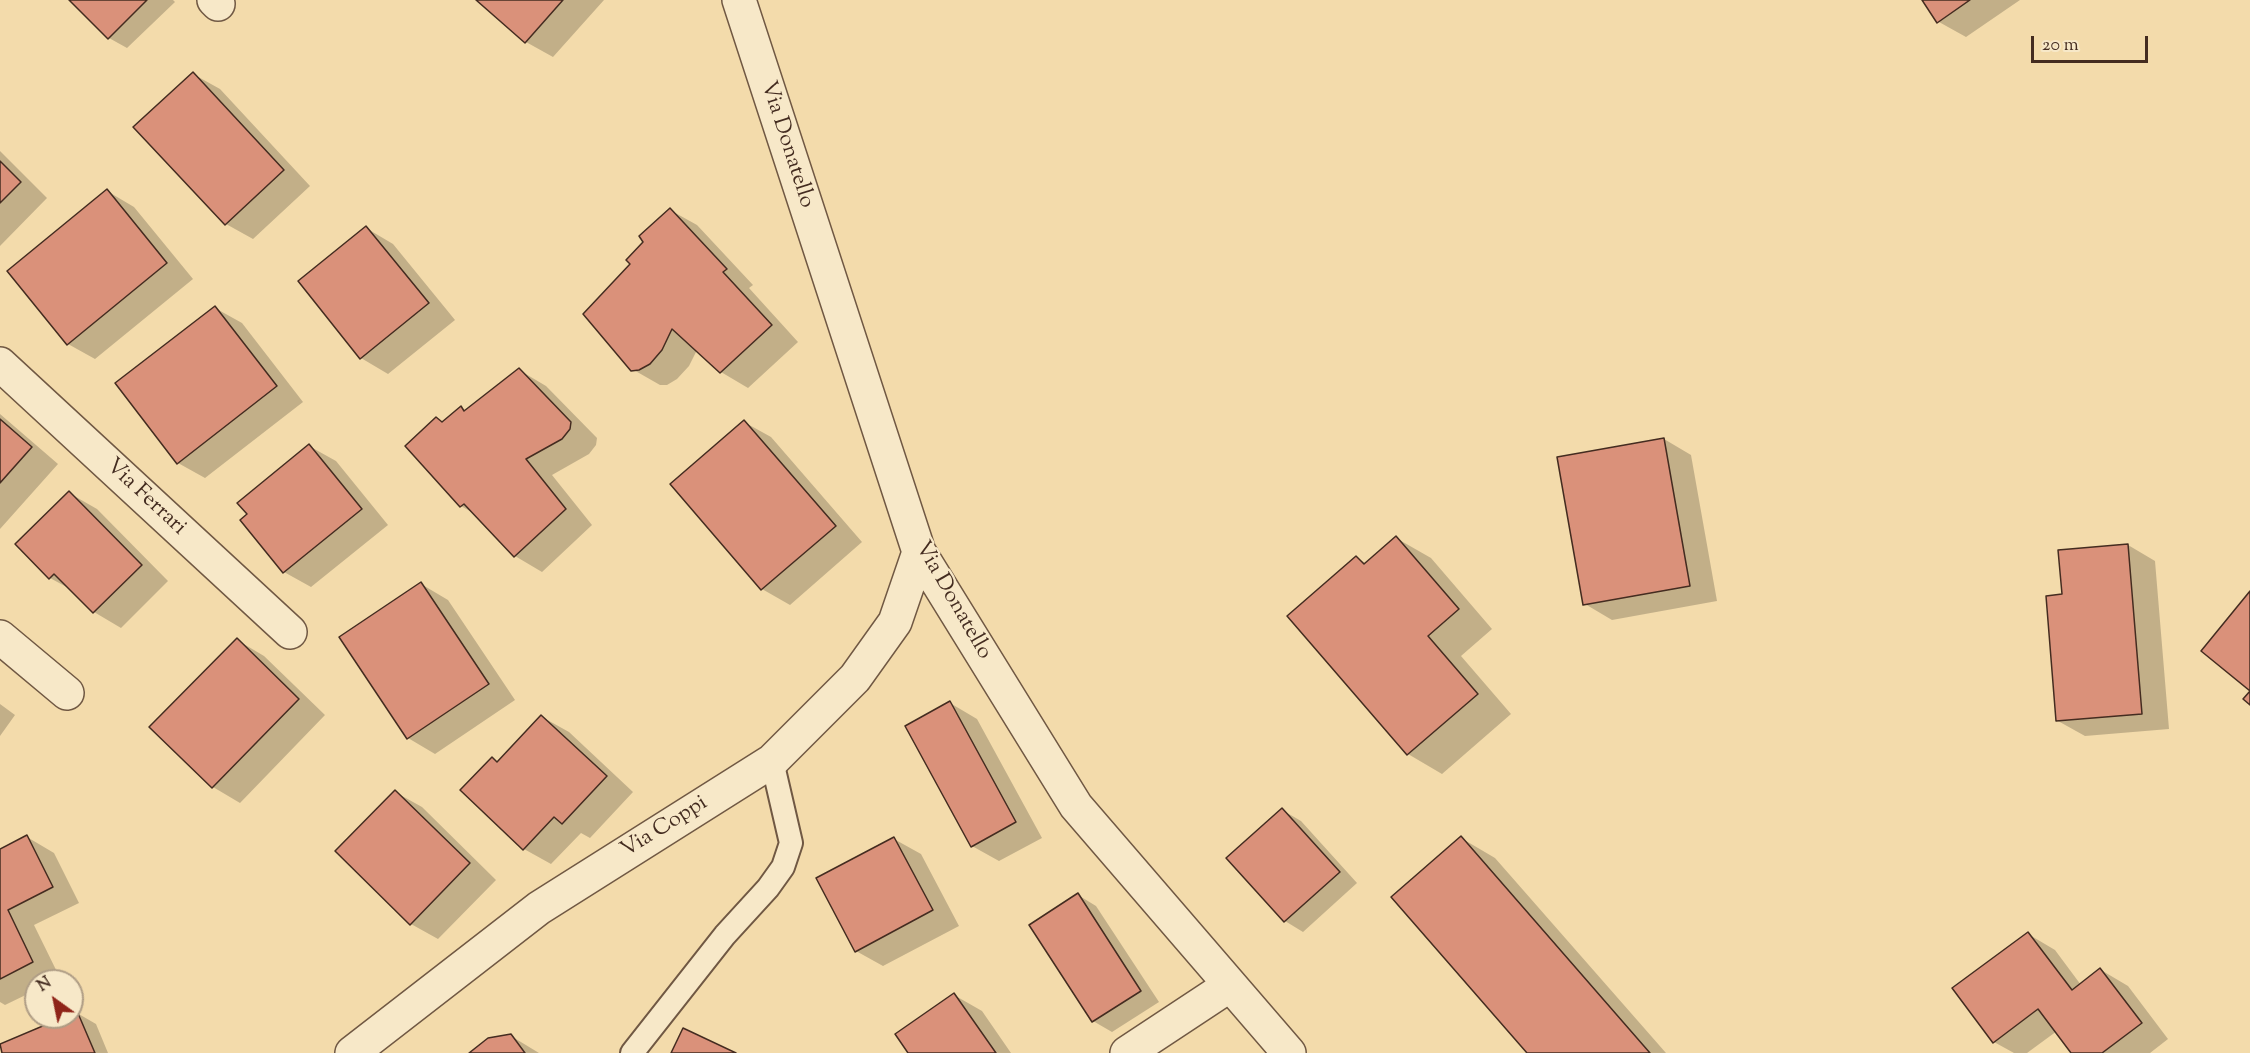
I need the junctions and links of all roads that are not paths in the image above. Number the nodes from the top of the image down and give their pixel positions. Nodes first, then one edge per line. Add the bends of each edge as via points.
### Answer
1 (739, 0) edge
2 (0, 364) edge
3 (919, 552) junction
4 (290, 632) dead end
5 (0, 637) edge
6 (66, 693) dead end
7 (772, 761) junction
8 (1230, 985) junction
9 (352, 1053) edge
10 (632, 1053) edge
11 (1127, 1053) edge
12 (1289, 1053) edge

1 - 3 street, Via Donatello
2 - 4 street, Via Ferrari
3 - 7 street, Via Coppi via 895,621 861,669
3 - 8 street, Via Donatello via 1076,806
5 - 6 street
7 - 9 street, Via Coppi via 538,908
7 - 10 lane via 790,843 783,867
8 - 11 street
8 - 12 street, Via Donatello

